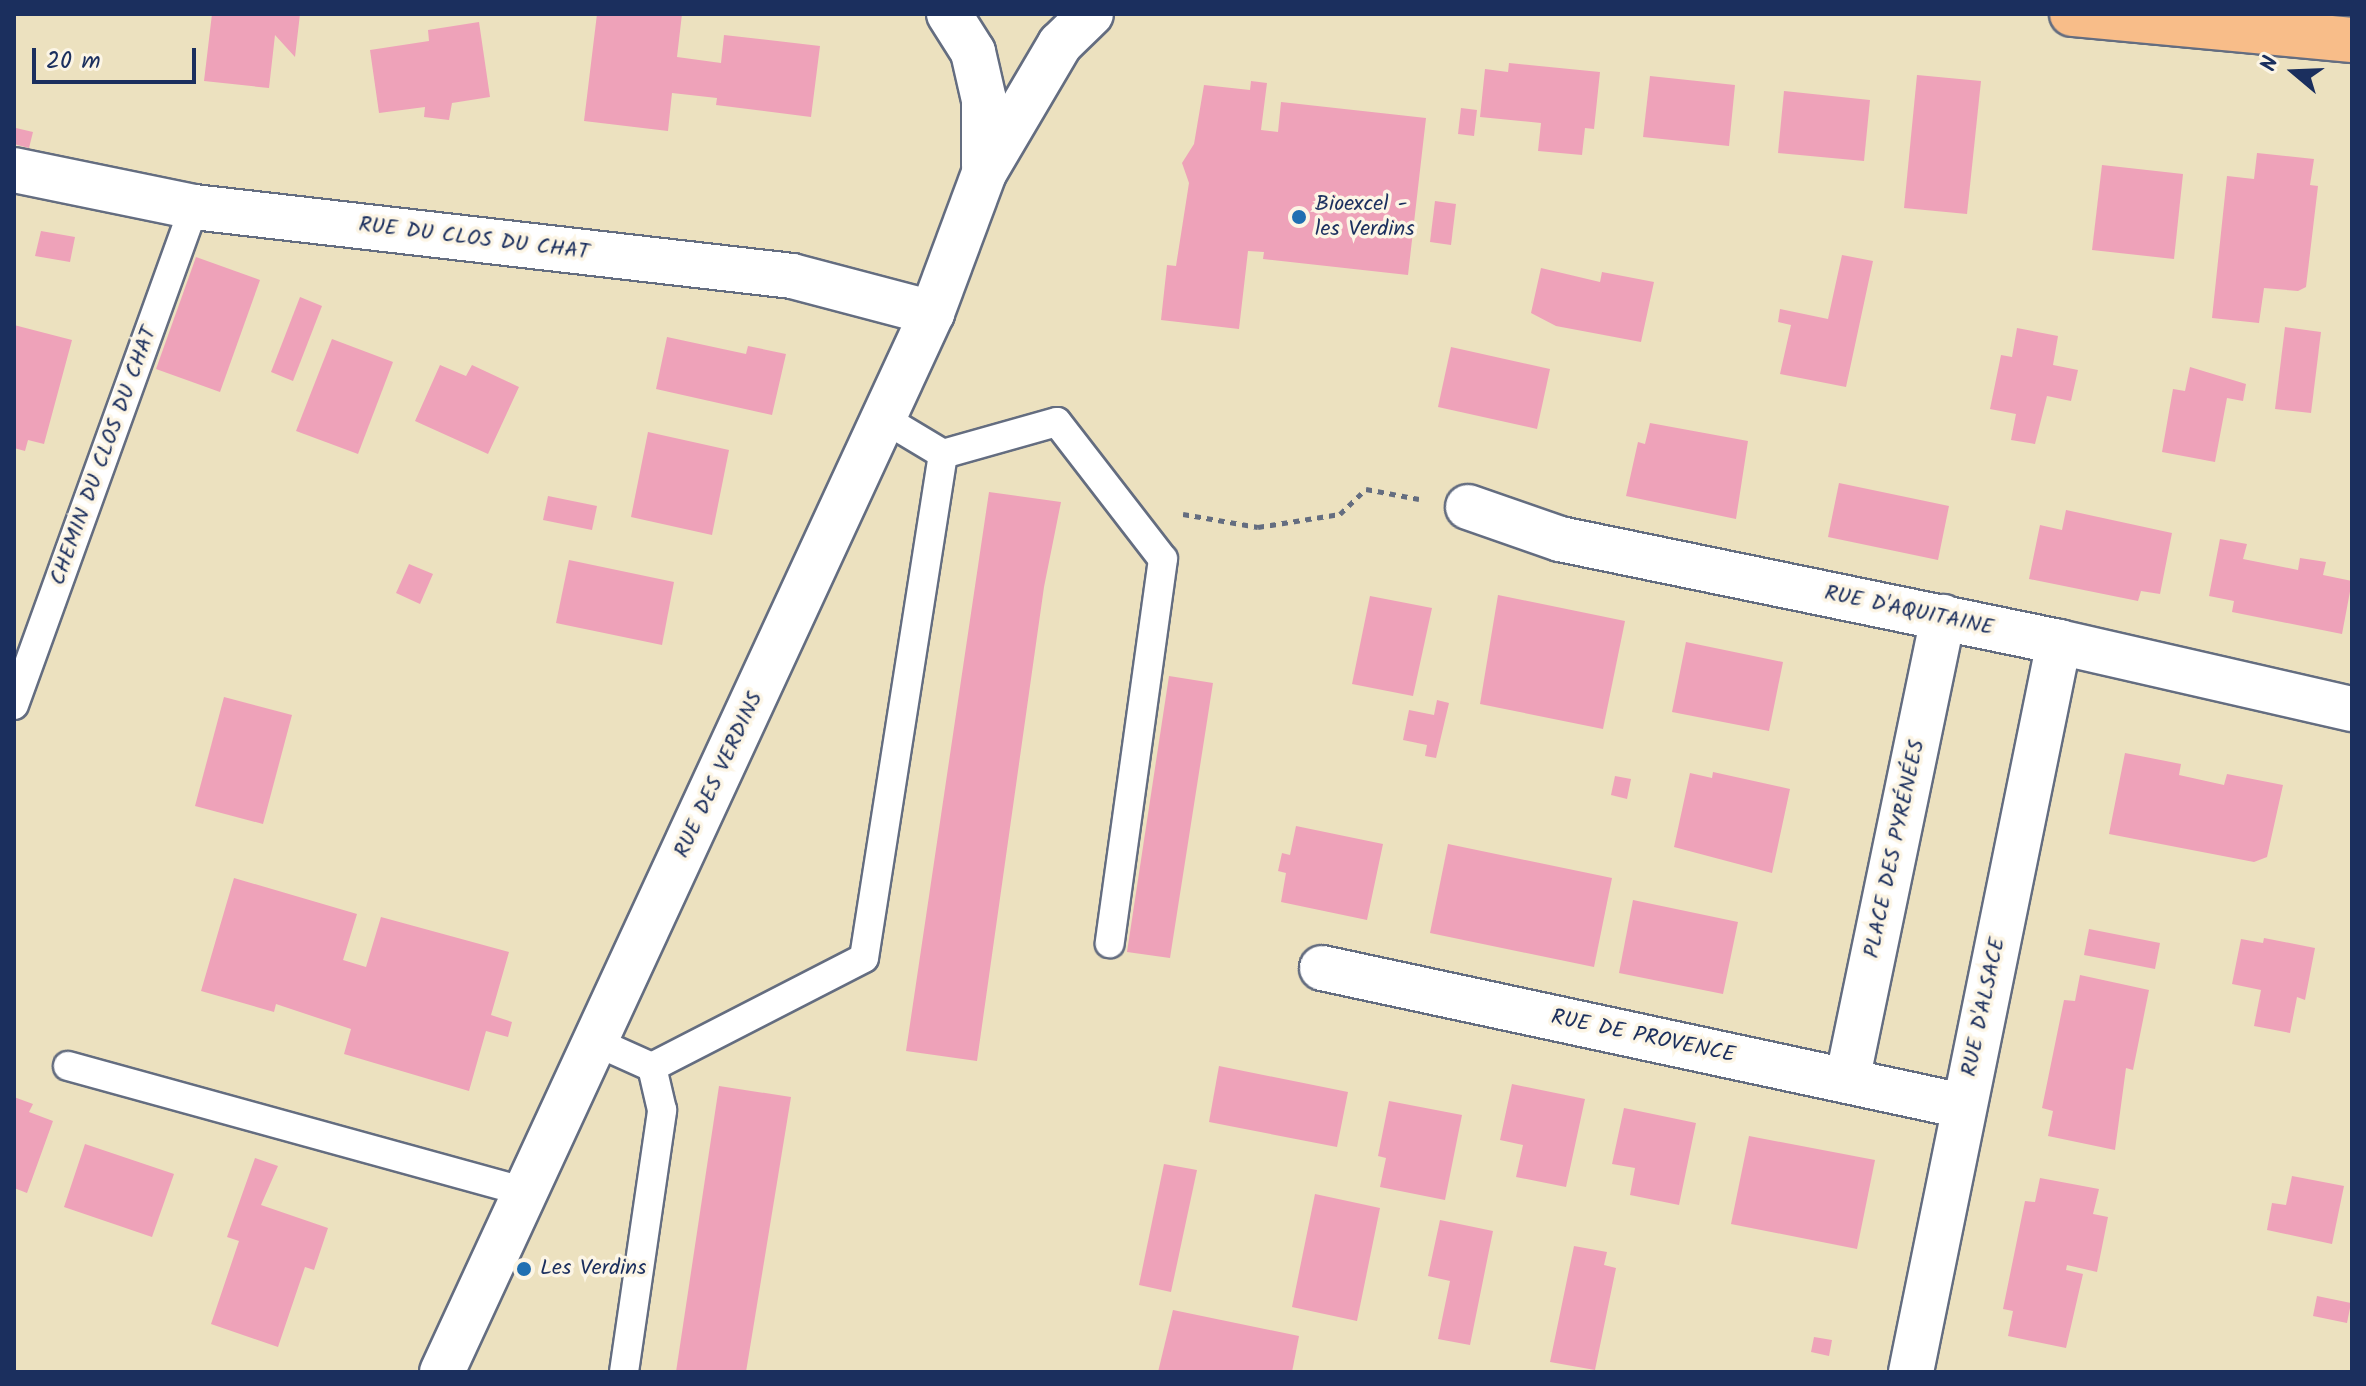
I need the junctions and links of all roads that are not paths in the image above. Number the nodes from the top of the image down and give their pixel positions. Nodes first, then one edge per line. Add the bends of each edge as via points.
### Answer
1 (949, 14) edge
2 (1091, 14) edge
3 (2072, 14) edge
4 (2352, 40) edge
5 (14, 170) edge
6 (984, 173) junction
7 (194, 207) junction
8 (932, 313) junction
9 (883, 418) junction
10 (943, 454) junction
11 (1468, 507) road end
12 (1943, 617) junction
13 (2059, 642) junction
14 (14, 705) edge
15 (2352, 709) edge
16 (1110, 943) dead end
17 (1322, 968) dead end
18 (596, 1042) junction
19 (68, 1066) dead end
20 (652, 1067) junction
21 (1847, 1081) junction
22 (1963, 1106) junction
23 (526, 1192) junction
24 (442, 1372) edge
25 (624, 1372) edge
26 (1911, 1372) edge

1 - 6 street, RUE DES VERDINS via 973,52 984,100
2 - 6 street, RUE DES VERDINS via 1060,44
3 - 4 main road
5 - 7 street, RUE DU CLOS DU CHAT
6 - 8 street, RUE DES VERDINS
7 - 8 street, RUE DU CLOS DU CHAT via 792,276
7 - 14 lane, CHEMIN DU CLOS DU CHAT
8 - 9 street, RUE DES VERDINS
9 - 10 lane
9 - 18 street, RUE DES VERDINS
10 - 16 lane via 1057,422 1163,559
10 - 20 lane via 864,958
11 - 12 street, RUE D'AQUITAINE via 1560,539
12 - 13 street, RUE D'AQUITAINE
12 - 21 street, PLACE DES PYRÉNÉES
13 - 15 street, RUE D'AQUITAINE
13 - 22 street, RUE D'ALSACE
17 - 21 street, RUE DE PROVENCE
18 - 20 lane
18 - 23 street, RUE DES VERDINS
19 - 23 lane
20 - 25 lane via 662,1110
21 - 22 street, RUE DE PROVENCE
22 - 26 street, RUE D'ALSACE
23 - 24 street, RUE DES VERDINS

